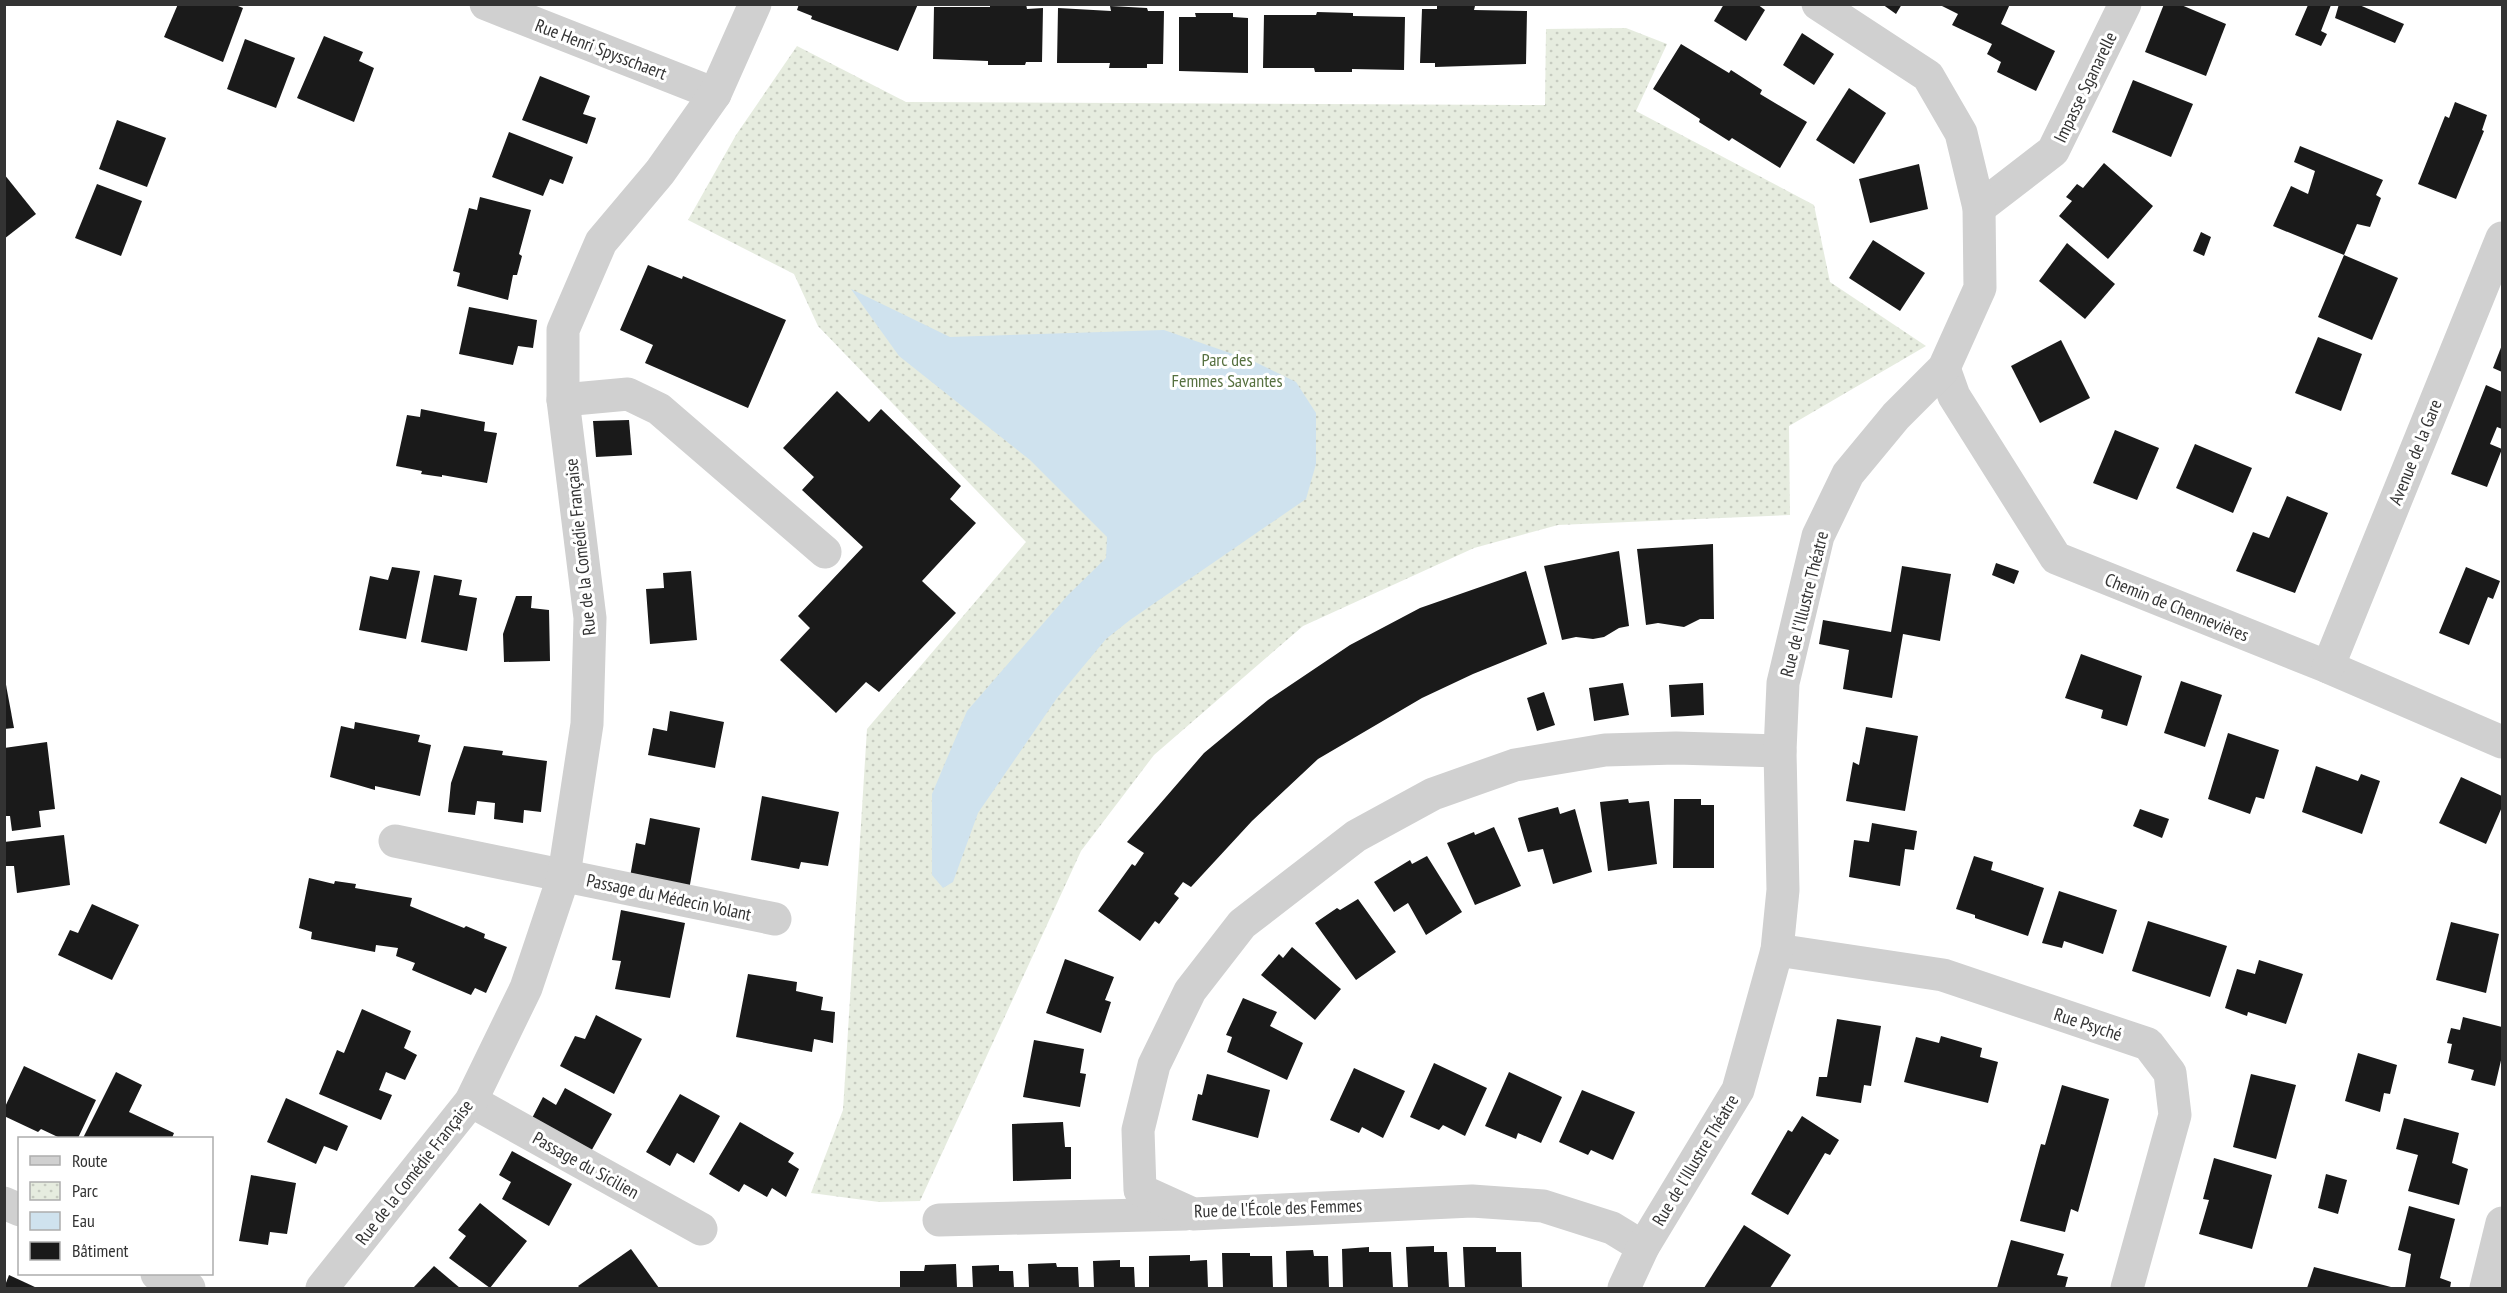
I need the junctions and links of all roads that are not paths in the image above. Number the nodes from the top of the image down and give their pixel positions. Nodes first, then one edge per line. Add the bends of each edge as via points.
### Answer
1 (486, 4) edge
2 (755, 4) edge
3 (1818, 4) edge
4 (2126, 4) edge
5 (715, 94) junction
6 (1979, 208) junction
7 (2502, 238) edge
8 (1944, 368) junction
9 (563, 400) junction
10 (825, 552) dead end
11 (2328, 667) junction
12 (2502, 742) edge
13 (1780, 751) junction
14 (395, 841) dead end
15 (564, 875) junction
16 (775, 919) dead end
17 (1777, 950) junction
18 (471, 1101) junction
19 (4, 1203) edge
20 (18, 1209) edge
21 (1193, 1214) junction
22 (939, 1220) dead end
23 (2502, 1222) edge
24 (701, 1229) dead end
25 (1643, 1247) junction
26 (159, 1275) edge
27 (189, 1288) edge
28 (322, 1288) edge
29 (1624, 1288) edge
30 (2127, 1288) edge
31 (2486, 1288) edge

1 - 5 street, Rue Henri Spysschaert
2 - 5 street, Rue de la Comédie Française
3 - 6 street, Rue de l'Illustre Théatre via 1928,76 1960,133
4 - 6 street, Impasse Sganarelle via 2053,151
5 - 9 street, Rue de la Comédie Française via 660,172 601,242 563,330
6 - 8 street, Rue de l'Illustre Théatre via 1980,288
7 - 11 street, Avenue de la Gare
8 - 11 street, Chemin de Chennevières via 1954,396 2056,558
8 - 13 street, Rue de l'Illustre Théatre via 1896,416 1848,474 1818,536 1783,682
9 - 10 street via 628,394 659,409
9 - 15 street, Rue de la Comédie Française via 590,618 587,724
11 - 12 street, Chemin de Chennevières
13 - 17 street, Rue de l'Illustre Théatre via 1783,891
13 - 21 street, Rue de l'École des Femmes via 1605,750 1515,765 1433,794 1356,836 1242,924 1190,991 1154,1065 1138,1130 1140,1190
14 - 15 street, Passage du Médecin Volant
15 - 16 street, Passage du Médecin Volant
15 - 18 street, Rue de la Comédie Française via 526,988
17 - 25 street, Rue de l'Illustre Théatre via 1738,1090
17 - 30 street, Rue Psyché via 1943,975 2148,1044 2170,1073 2175,1115
18 - 24 street, Passage du Sicilien
18 - 28 street, Rue de la Comédie Française
19 - 20 street
21 - 22 street
21 - 25 street, Rue de l'École des Femmes via 1472,1201 1543,1206 1612,1227
23 - 31 street
25 - 29 street, Rue de l'Illustre Théatre
26 - 27 street

